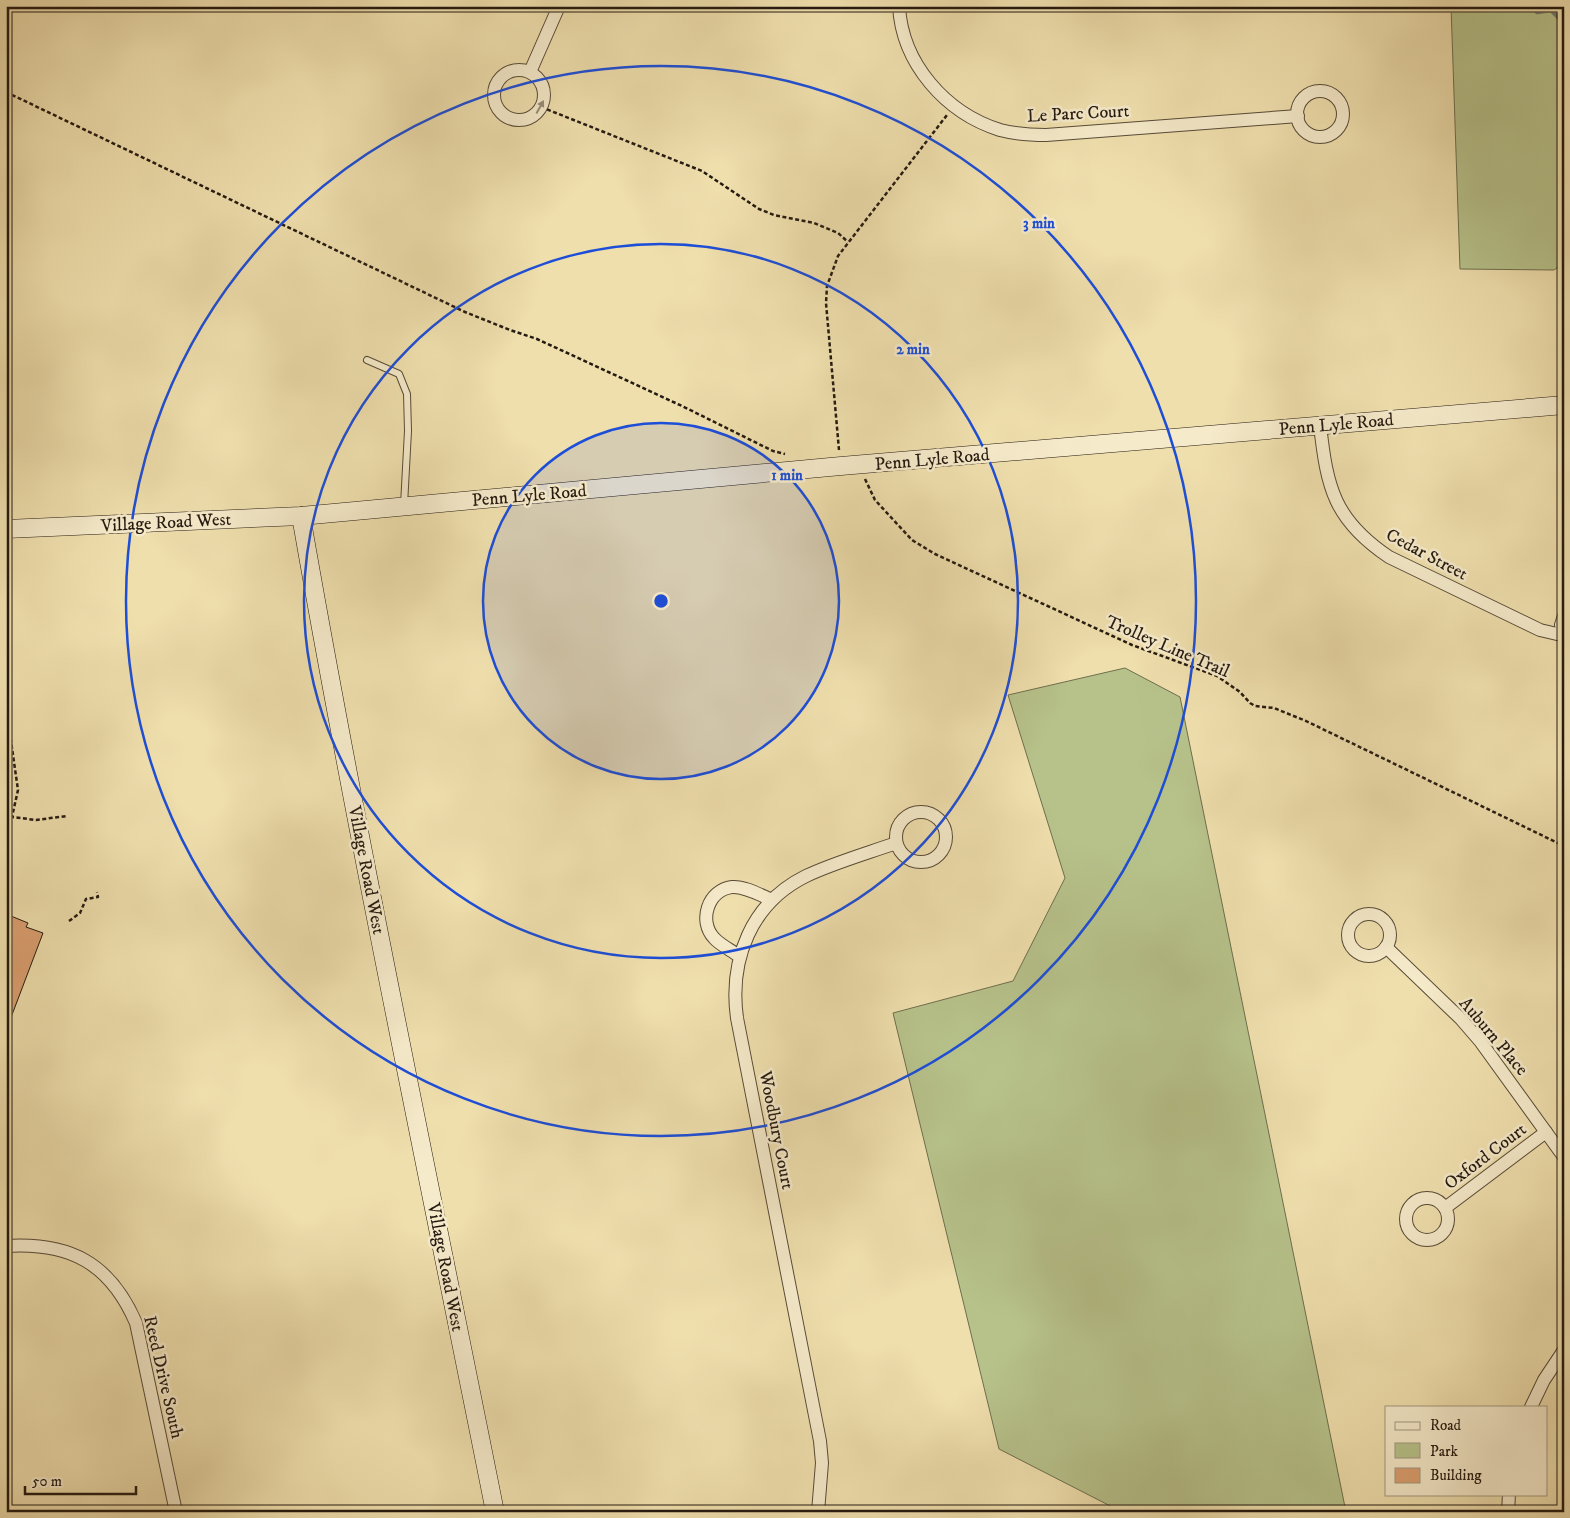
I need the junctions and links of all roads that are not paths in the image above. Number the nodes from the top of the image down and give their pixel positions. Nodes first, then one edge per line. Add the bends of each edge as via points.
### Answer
1 (559, 6) edge
2 (900, 6) edge
3 (530, 72) junction
4 (1298, 116) dead end
5 (366, 360) dead end
6 (1564, 405) edge
7 (1320, 425) junction
8 (404, 506) junction
9 (301, 516) junction
10 (6, 529) edge
11 (1564, 616) edge
12 (1563, 634) edge
13 (896, 843) junction
14 (772, 900) junction
15 (1386, 948) dead end
16 (739, 956) junction
17 (1546, 1132) junction
18 (1564, 1157) edge
19 (1445, 1208) dead end
20 (6, 1246) edge
21 (1564, 1350) edge
22 (1531, 1406) edge
23 (1510, 1496) edge
24 (176, 1512) edge
25 (496, 1512) edge
26 (818, 1512) edge
27 (1508, 1512) edge

1 - 3 street
2 - 4 street, Le Parc Court via 905,36 925,77 954,106 979,122 1001,130 1046,135
3 -> 3 street via 512,71 503,76 494,89 496,106 502,114 516,121 534,116 544,99 543,86
5 - 8 lane via 399,374 407,394
6 - 7 street, Penn Lyle Road
7 - 8 street, Penn Lyle Road
7 - 12 street, Cedar Street via 1330,489 1340,509 1368,543 1388,557 1540,630
8 - 9 street, Penn Lyle Road
9 - 10 street, Village Road West
9 - 25 street, Village Road West via 320,632
11 - 12 street, Cedar Street
13 - 13 street via 906,858 928,862 943,850 946,834 940,820 931,814 916,812 902,820 897,828
13 - 14 street, Woodbury Court via 806,876
14 - 16 street, Woodbury Court via 758,916
14 - 16 street via 732,887 713,898 708,907 707,928 712,937
15 - 17 street, Auburn Place via 1480,1041
16 - 26 street, Woodbury Court via 734,1000 737,1018 820,1441 822,1463
17 - 18 street, Auburn Place
17 - 19 street, Oxford Court
20 - 24 street, Reed Drive South via 31,1245 68,1252 106,1276 126,1300 136,1323
21 - 22 street
23 - 27 street

